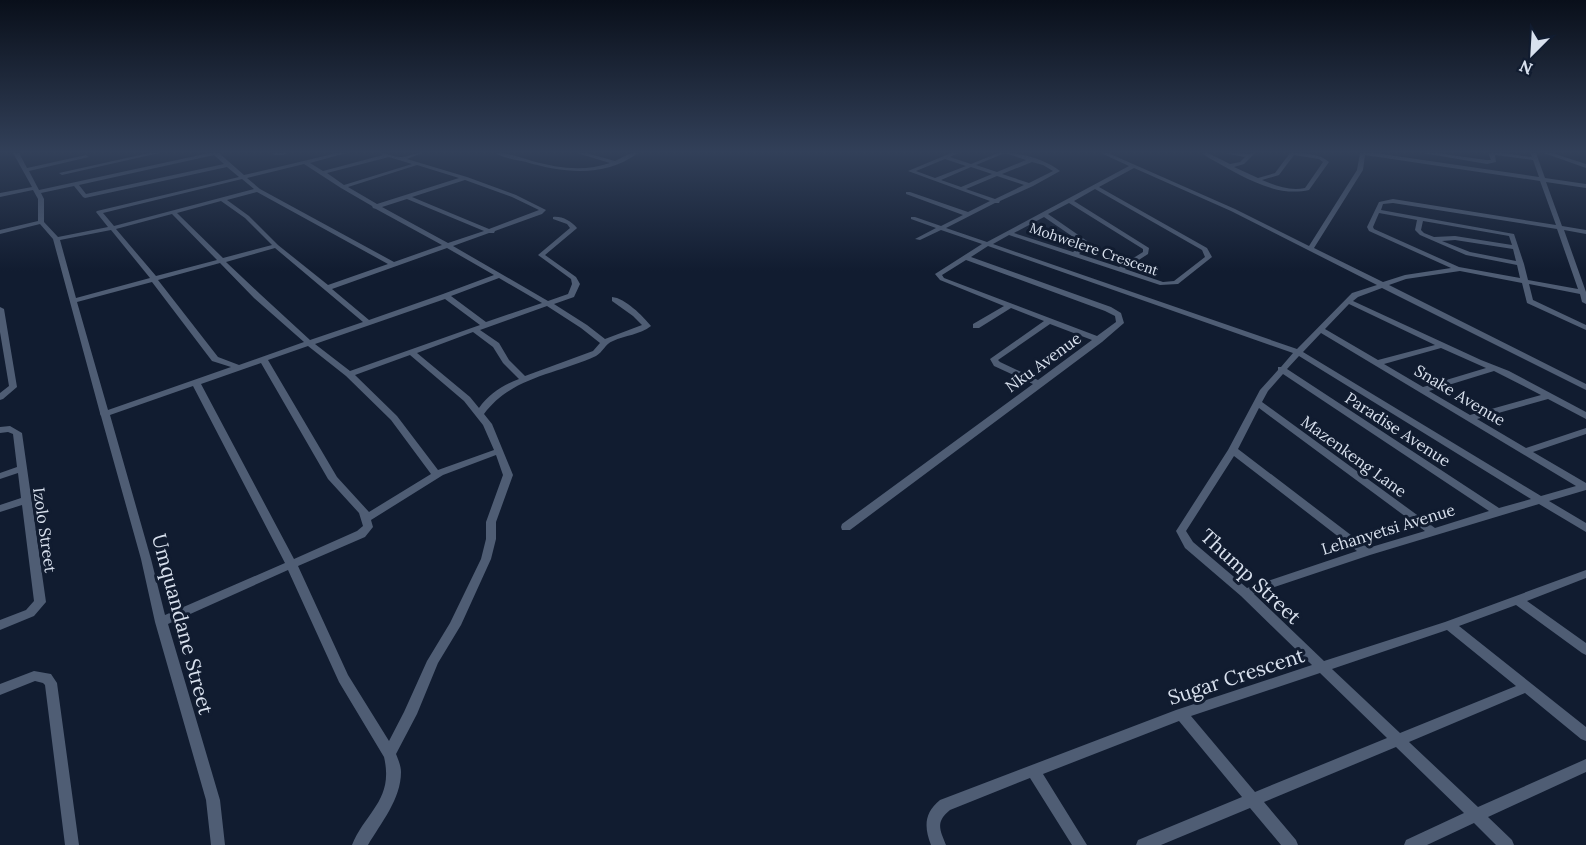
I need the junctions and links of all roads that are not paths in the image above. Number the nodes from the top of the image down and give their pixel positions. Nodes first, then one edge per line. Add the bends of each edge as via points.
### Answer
1 (18, 192) edge
2 (37, 192) edge
3 (82, 192) edge
4 (101, 192) edge
5 (179, 192) edge
6 (248, 192) edge
7 (262, 192) edge
8 (352, 192) edge
9 (421, 192) edge
10 (504, 192) edge
11 (971, 192) edge
12 (1016, 192) edge
13 (1088, 192) edge
14 (1105, 192) edge
15 (1194, 192) edge
16 (1346, 192) edge
17 (1548, 192) edge
18 (908, 193) dead end
19 (0, 195) edge
20 (85, 196) junction
21 (407, 197) junction
22 (222, 199) junction
23 (1070, 201) junction
24 (997, 202) junction
25 (375, 207) junction
26 (1378, 211) junction
27 (99, 212) junction
28 (173, 212) junction
29 (1045, 214) junction
30 (969, 215) junction
31 (555, 218) dead end
32 (913, 218) dead end
33 (1420, 218) junction
34 (41, 222) junction
35 (112, 228) junction
36 (944, 228) junction
37 (1559, 228) junction
38 (0, 232) edge
39 (492, 232) junction
40 (1586, 232) edge
41 (1009, 233) junction
42 (56, 239) junction
43 (918, 239) dead end
44 (1433, 239) junction
45 (986, 245) junction
46 (276, 246) junction
47 (451, 246) junction
48 (1516, 248) junction
49 (1310, 249) junction
50 (1074, 255) junction
51 (965, 257) junction
52 (220, 261) junction
53 (1521, 264) junction
54 (394, 265) junction
55 (1119, 270) junction
56 (1460, 270) junction
57 (500, 275) junction
58 (154, 279) junction
59 (1526, 282) junction
60 (1382, 286) junction
61 (327, 288) junction
62 (1581, 292) junction
63 (446, 296) junction
64 (615, 299) dead end
65 (73, 301) junction
66 (1348, 301) junction
67 (1586, 302) edge
68 (550, 304) junction
69 (1009, 306) junction
70 (0, 309) edge
71 (1049, 321) junction
72 (368, 322) junction
73 (485, 325) junction
74 (976, 327) dead end
75 (473, 328) junction
76 (1586, 328) edge
77 (1320, 329) junction
78 (1099, 340) junction
79 (604, 342) junction
80 (309, 343) junction
81 (1443, 345) junction
82 (411, 352) junction
83 (1298, 352) junction
84 (263, 359) junction
85 (1377, 363) junction
86 (238, 368) junction
87 (1281, 369) junction
88 (1495, 369) junction
89 (349, 374) junction
90 (525, 380) junction
91 (196, 383) junction
92 (1039, 383) junction
93 (1586, 387) edge
94 (1422, 390) junction
95 (1548, 396) junction
96 (0, 397) edge
97 (1257, 403) junction
98 (104, 414) junction
99 (479, 414) junction
100 (1586, 416) edge
101 (1469, 418) junction
102 (0, 430) edge
103 (1586, 431) edge
104 (1233, 450) junction
105 (499, 451) junction
106 (1525, 451) junction
107 (21, 469) junction
108 (436, 475) junction
109 (0, 476) edge
110 (1585, 487) edge
111 (26, 500) junction
112 (1542, 501) junction
113 (0, 508) edge
114 (1499, 513) junction
115 (367, 518) junction
116 (846, 528) dead end
117 (1586, 528) edge
118 (1434, 532) junction
119 (1366, 552) junction
120 (292, 566) junction
121 (1586, 574) edge
122 (1245, 593) junction
123 (1516, 599) junction
124 (160, 622) junction
125 (0, 625) edge
126 (1449, 625) junction
127 (1586, 650) edge
128 (1322, 669) junction
129 (1526, 687) junction
130 (0, 690) edge
131 (1181, 714) junction
132 (1586, 735) edge
133 (1397, 740) junction
134 (389, 754) junction
135 (1586, 765) edge
136 (1034, 772) junction
137 (1253, 800) junction
138 (1476, 815) junction
139 (72, 845) edge
140 (218, 845) edge
141 (359, 845) edge
142 (939, 845) edge
143 (1080, 845) edge
144 (1143, 845) edge
145 (1291, 845) edge
146 (1411, 845) edge
147 (1507, 845) edge

1 - 19 street
2 - 34 street via 42,203
3 - 20 street
4 - 20 street
5 - 27 street
6 - 22 street
7 - 54 street
8 - 25 street
9 - 21 street
10 - 39 street via 543,210
11 - 24 street
12 - 24 street
13 - 23 street
14 - 55 street, Mohwelere Crescent via 1205,249 1209,255 1172,284 1154,283
15 - 49 street
16 - 49 street
17 - 37 street
18 - 30 street
20 - 27 street
21 - 25 street
21 - 39 street
22 - 28 street
22 - 46 street
23 - 29 street
23 - 55 street via 1146,248 1146,253
24 - 30 street
25 - 47 street
26 - 33 street
26 - 37 street via 1381,203 1388,200
26 - 56 street via 1371,230
27 - 35 street
28 - 35 street
28 - 52 street
29 - 41 street
29 - 50 street via 1085,242 1084,248
30 - 36 street
31 - 68 street via 574,228 541,255 574,278 576,284 571,295
32 - 36 street
33 - 44 street via 1418,232
33 - 48 street via 1509,234 1514,237
34 - 38 street
34 - 42 street, Umquandane Street
35 - 42 street
35 - 58 street
36 - 43 street
36 - 45 street
37 - 40 street
37 - 62 street
39 - 47 street
41 - 45 street
41 - 50 street, Mohwelere Crescent
42 - 65 street, Umquandane Street
44 - 48 street via 1455,238
44 - 53 street via 1468,254
45 - 51 street
45 - 83 street
46 - 52 street
46 - 61 street
47 - 54 street
47 - 57 street
48 - 53 street
49 - 60 street
50 - 55 street, Mohwelere Crescent
51 - 69 street via 938,276
51 - 78 street, Nku Avenue via 1113,312 1120,322
52 - 58 street
52 - 80 street
53 - 59 street
54 - 61 street
56 - 59 street
56 - 60 street, Thump Street via 1405,277
57 - 63 street
57 - 68 street
58 - 65 street
58 - 86 street via 214,359
59 - 62 street
59 - 76 street via 1533,304
60 - 66 street, Thump Street
60 - 93 street
61 - 72 street
62 - 67 street
63 - 72 street
63 - 73 street
64 - 79 street via 647,326
65 - 98 street, Umquandane Street
66 - 77 street, Thump Street
66 - 81 street
68 - 73 street
68 - 79 street
69 - 71 street
69 - 74 street
70 - 96 street via 13,387
71 - 78 street
71 - 92 street via 994,359
72 - 80 street
73 - 75 street
75 - 82 street
75 - 90 street via 496,345
77 - 83 street, Thump Street
77 - 85 street, Snake Avenue
78 - 92 street, Nku Avenue
79 - 90 street via 595,353
80 - 84 street
80 - 89 street
81 - 85 street
81 - 88 street
82 - 89 street
82 - 99 street
83 - 87 street, Thump Street
83 - 112 street
84 - 86 street
84 - 115 street via 333,478
85 - 94 street, Snake Avenue
86 - 91 street
87 - 97 street, Thump Street
87 - 114 street, Paradise Avenue
88 - 94 street
88 - 95 street
89 - 108 street via 394,418
90 - 99 street via 490,399
91 - 98 street
91 - 120 street
92 - 116 street, Nku Avenue
94 - 101 street, Snake Avenue
95 - 100 street
95 - 101 street
97 - 104 street, Thump Street
97 - 118 street, Mazenkeng Lane
98 - 124 street, Umquandane Street
99 - 105 street
101 - 106 street, Snake Avenue
102 - 107 street, Izolo Street via 16,433
103 - 106 street
104 - 119 street
104 - 122 street, Thump Street via 1181,531 1189,545
105 - 108 street
105 - 134 street via 508,476 491,522 486,559
106 - 110 street, Snake Avenue
107 - 109 street
107 - 111 street, Izolo Street
108 - 115 street
110 - 112 street, Lehanyetsi Avenue
111 - 113 street
111 - 125 street, Izolo Street via 40,602 30,613
112 - 114 street, Lehanyetsi Avenue
112 - 117 street
114 - 118 street, Lehanyetsi Avenue
115 - 120 street via 368,527 361,534
118 - 119 street, Lehanyetsi Avenue
119 - 122 street, Lehanyetsi Avenue
120 - 124 street
120 - 134 street via 343,678
121 - 123 street, Sugar Crescent
122 - 128 street, Thump Street
123 - 126 street, Sugar Crescent
123 - 127 street
124 - 140 street, Umquandane Street via 213,800
126 - 128 street, Sugar Crescent
126 - 129 street
128 - 131 street, Sugar Crescent
128 - 133 street, Thump Street
129 - 132 street
129 - 133 street
130 - 139 street via 34,676 47,678 51,683
131 - 136 street, Sugar Crescent
131 - 137 street
133 - 137 street
133 - 138 street, Thump Street
134 - 141 street via 394,771 392,787
135 - 138 street
136 - 142 street, Sugar Crescent via 937,810 932,825
136 - 143 street
137 - 144 street
137 - 145 street
138 - 146 street
138 - 147 street, Thump Street

